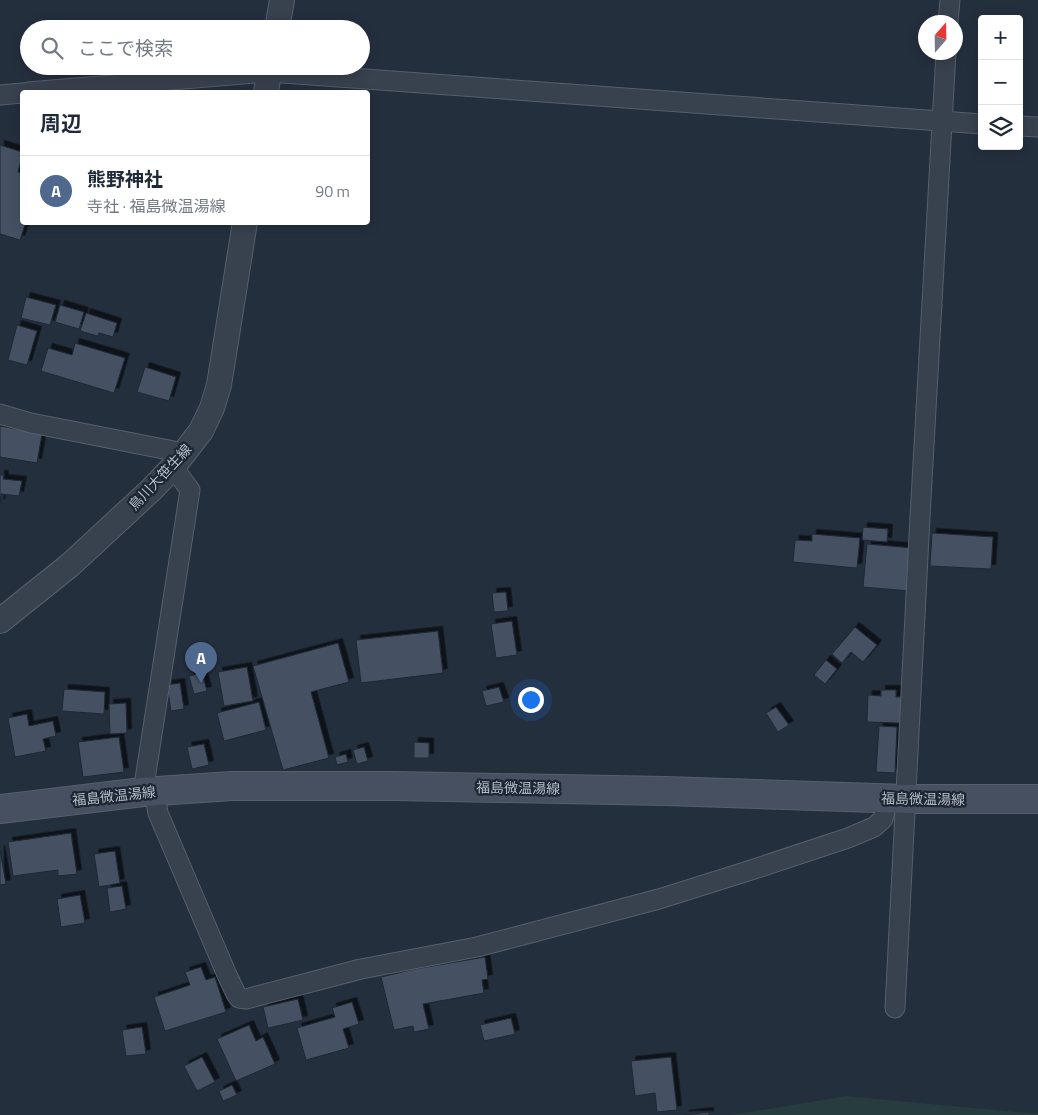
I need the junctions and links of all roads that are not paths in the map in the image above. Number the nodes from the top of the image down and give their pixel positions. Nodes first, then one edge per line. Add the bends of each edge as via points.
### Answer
1 (282, 0) edge
2 (950, 0) edge
3 (949, 15) edge
4 (279, 20) edge
5 (946, 60) edge
6 (268, 77) edge
7 (60, 90) edge
8 (20, 93) edge
9 (0, 95) edge
10 (942, 121) junction
11 (978, 124) edge
12 (1023, 126) edge
13 (1038, 127) edge
14 (245, 225) edge
15 (0, 414) edge
16 (179, 460) junction
17 (0, 621) edge
18 (148, 792) junction
19 (897, 799) junction
20 (1038, 799) edge
21 (0, 809) edge
22 (895, 1008) dead end

1 - 4 street
2 - 3 street
5 - 10 street
6 - 7 street
6 - 10 street
8 - 9 street
10 - 11 street
10 - 19 street
12 - 13 street
14 - 16 street, 鳥川大笹生線 via 219,385 201,431
15 - 16 street
16 - 17 street, 鳥川大笹生線 via 70,565
16 - 18 street via 190,490
18 - 19 main road, 福島微温湯線 via 232,786 395,786
18 - 19 street via 227,975 239,998 246,999 361,969 477,947 659,899 864,832 883,819
18 - 21 main road, 福島微温湯線
19 - 20 main road, 福島微温湯線
19 - 22 street

